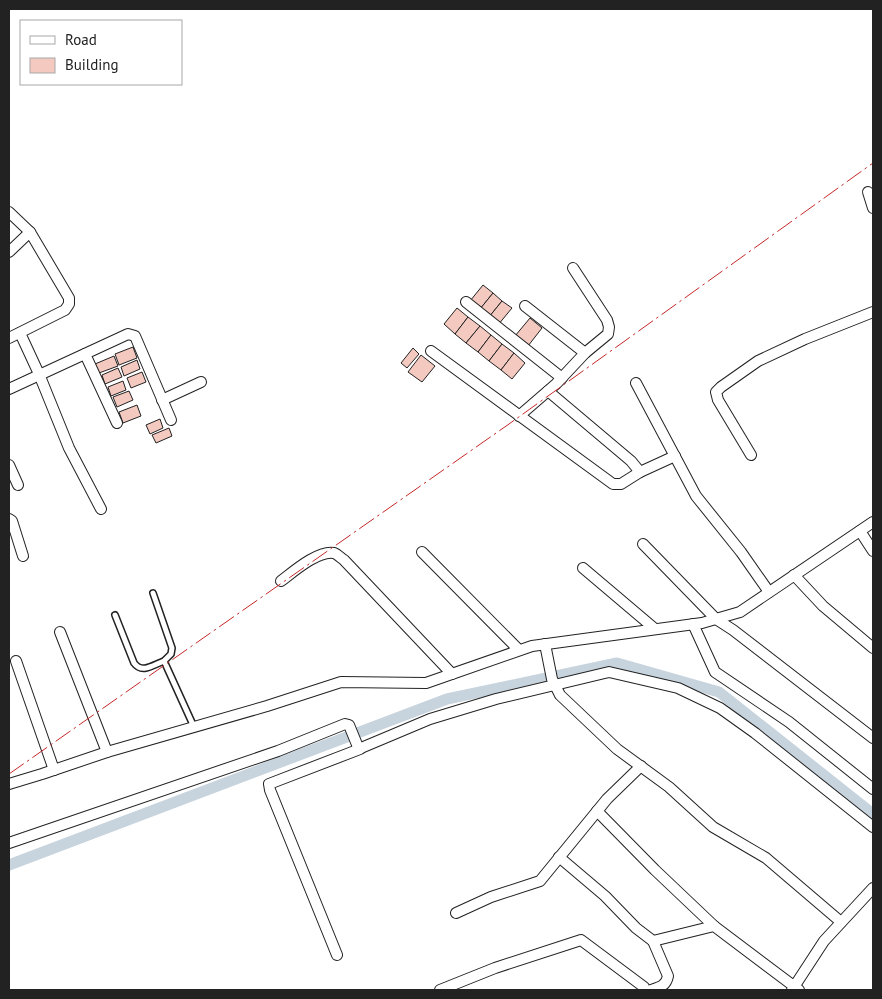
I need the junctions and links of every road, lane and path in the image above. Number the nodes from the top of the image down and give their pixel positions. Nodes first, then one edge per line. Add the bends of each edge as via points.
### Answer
1 (868, 192) dead end
2 (873, 208) edge
3 (9, 212) edge
4 (30, 232) junction
5 (9, 252) edge
6 (573, 268) dead end
7 (466, 302) dead end
8 (525, 306) dead end
9 (873, 312) edge
10 (20, 333) junction
11 (9, 338) edge
12 (431, 351) dead end
13 (584, 352) junction
14 (85, 354) junction
15 (39, 374) junction
16 (562, 378) junction
17 (200, 382) dead end
18 (636, 383) dead end
19 (9, 389) edge
20 (548, 391) junction
21 (162, 400) junction
22 (519, 416) junction
23 (171, 420) dead end
24 (117, 423) dead end
25 (751, 455) dead end
26 (675, 456) junction
27 (9, 464) edge
28 (640, 472) junction
29 (18, 485) dead end
30 (101, 509) dead end
31 (9, 519) edge
32 (873, 522) edge
33 (860, 531) junction
34 (642, 544) dead end
35 (873, 551) edge
36 (422, 552) dead end
37 (24, 556) dead end
38 (583, 568) dead end
39 (794, 575) junction
40 (281, 581) dead end
41 (769, 592) junction
42 (152, 593) dead end
43 (115, 615) dead end
44 (716, 619) junction
45 (693, 624) junction
46 (655, 629) junction
47 (60, 632) dead end
48 (545, 644) junction
49 (873, 648) edge
50 (519, 650) junction
51 (16, 661) dead end
52 (164, 661) junction
53 (452, 674) junction
54 (552, 679) junction
55 (194, 727) junction
56 (873, 738) edge
57 (357, 744) junction
58 (108, 752) junction
59 (640, 766) junction
60 (54, 770) junction
61 (9, 784) edge
62 (873, 789) edge
63 (597, 811) junction
64 (873, 827) edge
65 (9, 843) edge
66 (559, 857) junction
67 (873, 888) edge
68 (456, 913) dead end
69 (841, 922) junction
70 (714, 926) junction
71 (653, 941) junction
72 (337, 955) dead end
73 (795, 989) edge
74 (440, 990) edge
75 (645, 990) edge
76 (651, 990) edge

1 - 2 street
3 - 4 street
4 - 5 street
4 - 10 street via 69,298 69,304 65,310
6 - 13 street via 609,327 608,334
7 - 16 street
8 - 13 street
9 - 25 street via 758,361 716,392
10 - 11 street
10 - 15 street
12 - 22 street
13 - 16 street
14 - 15 street
14 - 21 street via 132,334
14 - 24 street
15 - 19 street
15 - 30 street via 69,448
16 - 20 street
17 - 21 street
18 - 26 street
20 - 22 street
20 - 28 street
21 - 23 street
22 - 28 street via 614,484 621,484
26 - 28 street
26 - 41 street via 696,496
27 - 29 street
31 - 37 street
32 - 33 street
33 - 35 street
33 - 39 street
34 - 44 street
36 - 50 street
38 - 46 street
39 - 41 street
39 - 49 street via 823,606
40 - 53 street via 309,560 335,553
41 - 44 street via 740,612
42 - 52 lane via 172,648
43 - 52 lane via 137,668 144,669
44 - 45 street
44 - 56 street
45 - 46 street
45 - 62 street via 715,672 789,722
46 - 48 street
47 - 58 street
48 - 50 street
48 - 54 street
50 - 53 street
51 - 60 street
52 - 55 lane
53 - 55 street via 426,683 341,682
54 - 57 street
54 - 59 street via 560,695
54 - 64 street via 609,672 687,692 720,708 756,733
55 - 58 street
57 - 65 street via 349,725 345,724 278,751
57 - 72 street via 360,750 269,784
58 - 60 street
59 - 63 street
59 - 69 street via 713,827 766,858
60 - 61 street
63 - 66 street
63 - 70 street
66 - 68 street via 540,881
66 - 71 street
67 - 69 street
69 - 73 street via 824,941
70 - 71 street
70 - 73 street
71 - 76 street via 668,976 663,986
74 - 75 street via 581,940 644,986

